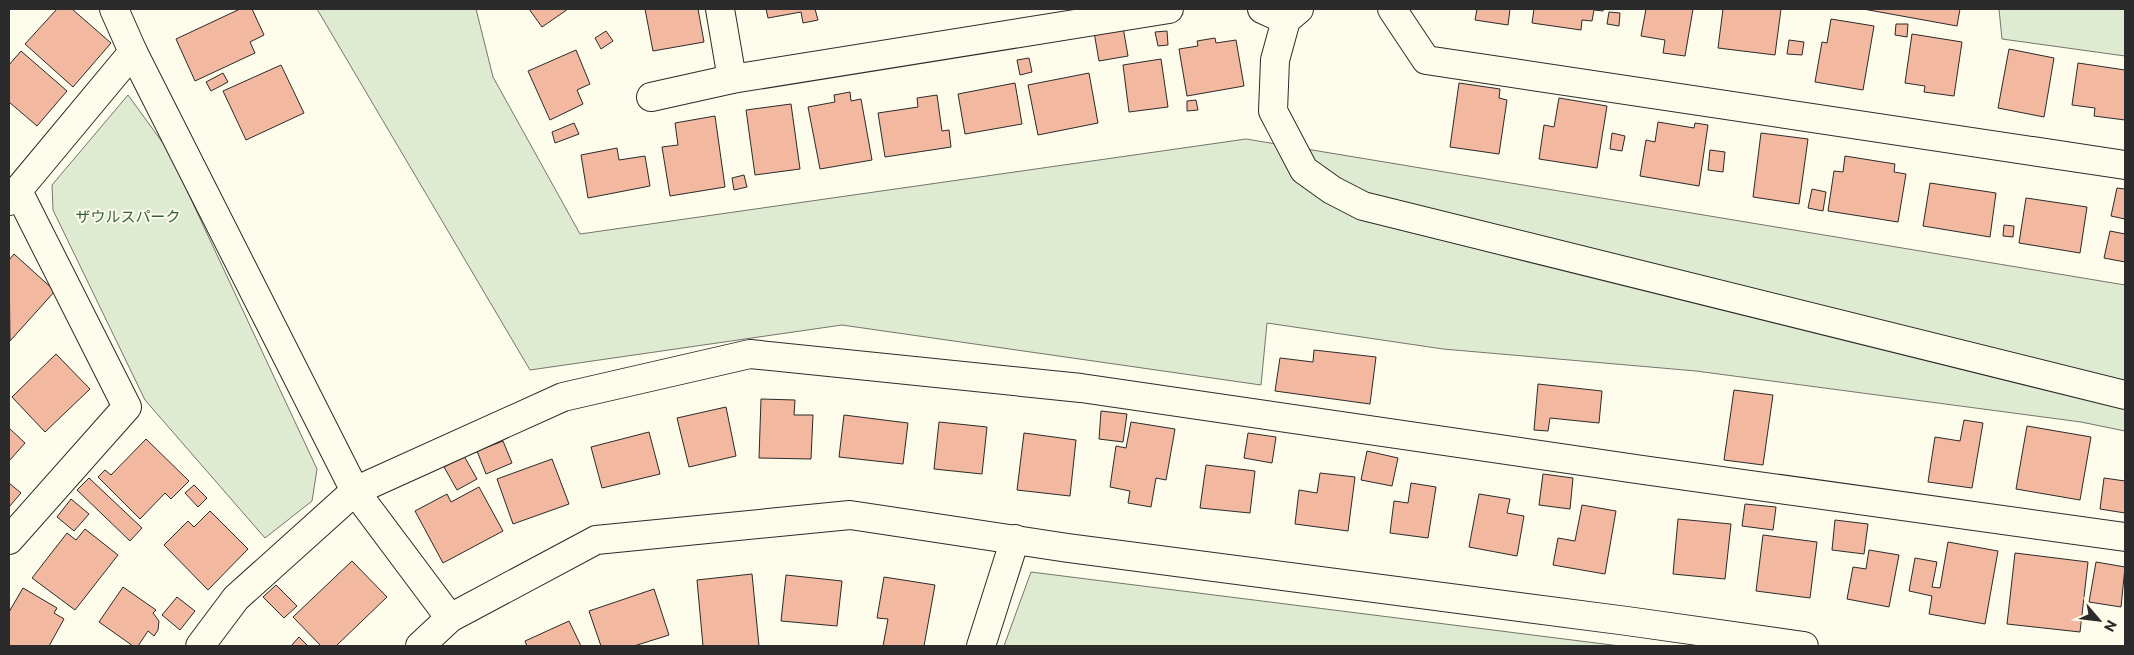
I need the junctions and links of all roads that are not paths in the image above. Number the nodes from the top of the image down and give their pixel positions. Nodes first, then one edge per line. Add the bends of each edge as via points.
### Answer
1 (114, 9) edge
2 (720, 9) edge
3 (1169, 9) edge
4 (1392, 9) edge
5 (1283, 13) edge
6 (133, 52) junction
7 (732, 79) junction
8 (651, 96) dead end
9 (2125, 165) edge
10 (13, 196) edge
11 (2125, 395) edge
12 (355, 491) junction
13 (2125, 536) edge
14 (1015, 539) junction
15 (9, 540) edge
16 (450, 618) junction
17 (200, 646) edge
18 (420, 646) edge
19 (981, 646) edge
20 (1804, 646) edge

1 - 6 street
2 - 7 street
3 - 7 street
4 - 9 street via 1426,60
5 - 11 street via 1275,60 1273,111 1304,170 1332,190 1364,206
6 - 10 street
6 - 12 street
7 - 8 street
10 - 15 street via 127,406
12 - 13 street via 563,396 750,354 1081,388
12 - 16 street
12 - 17 street via 236,598
14 - 16 street via 850,515 596,540
14 - 19 street
14 - 20 street
16 - 18 street

